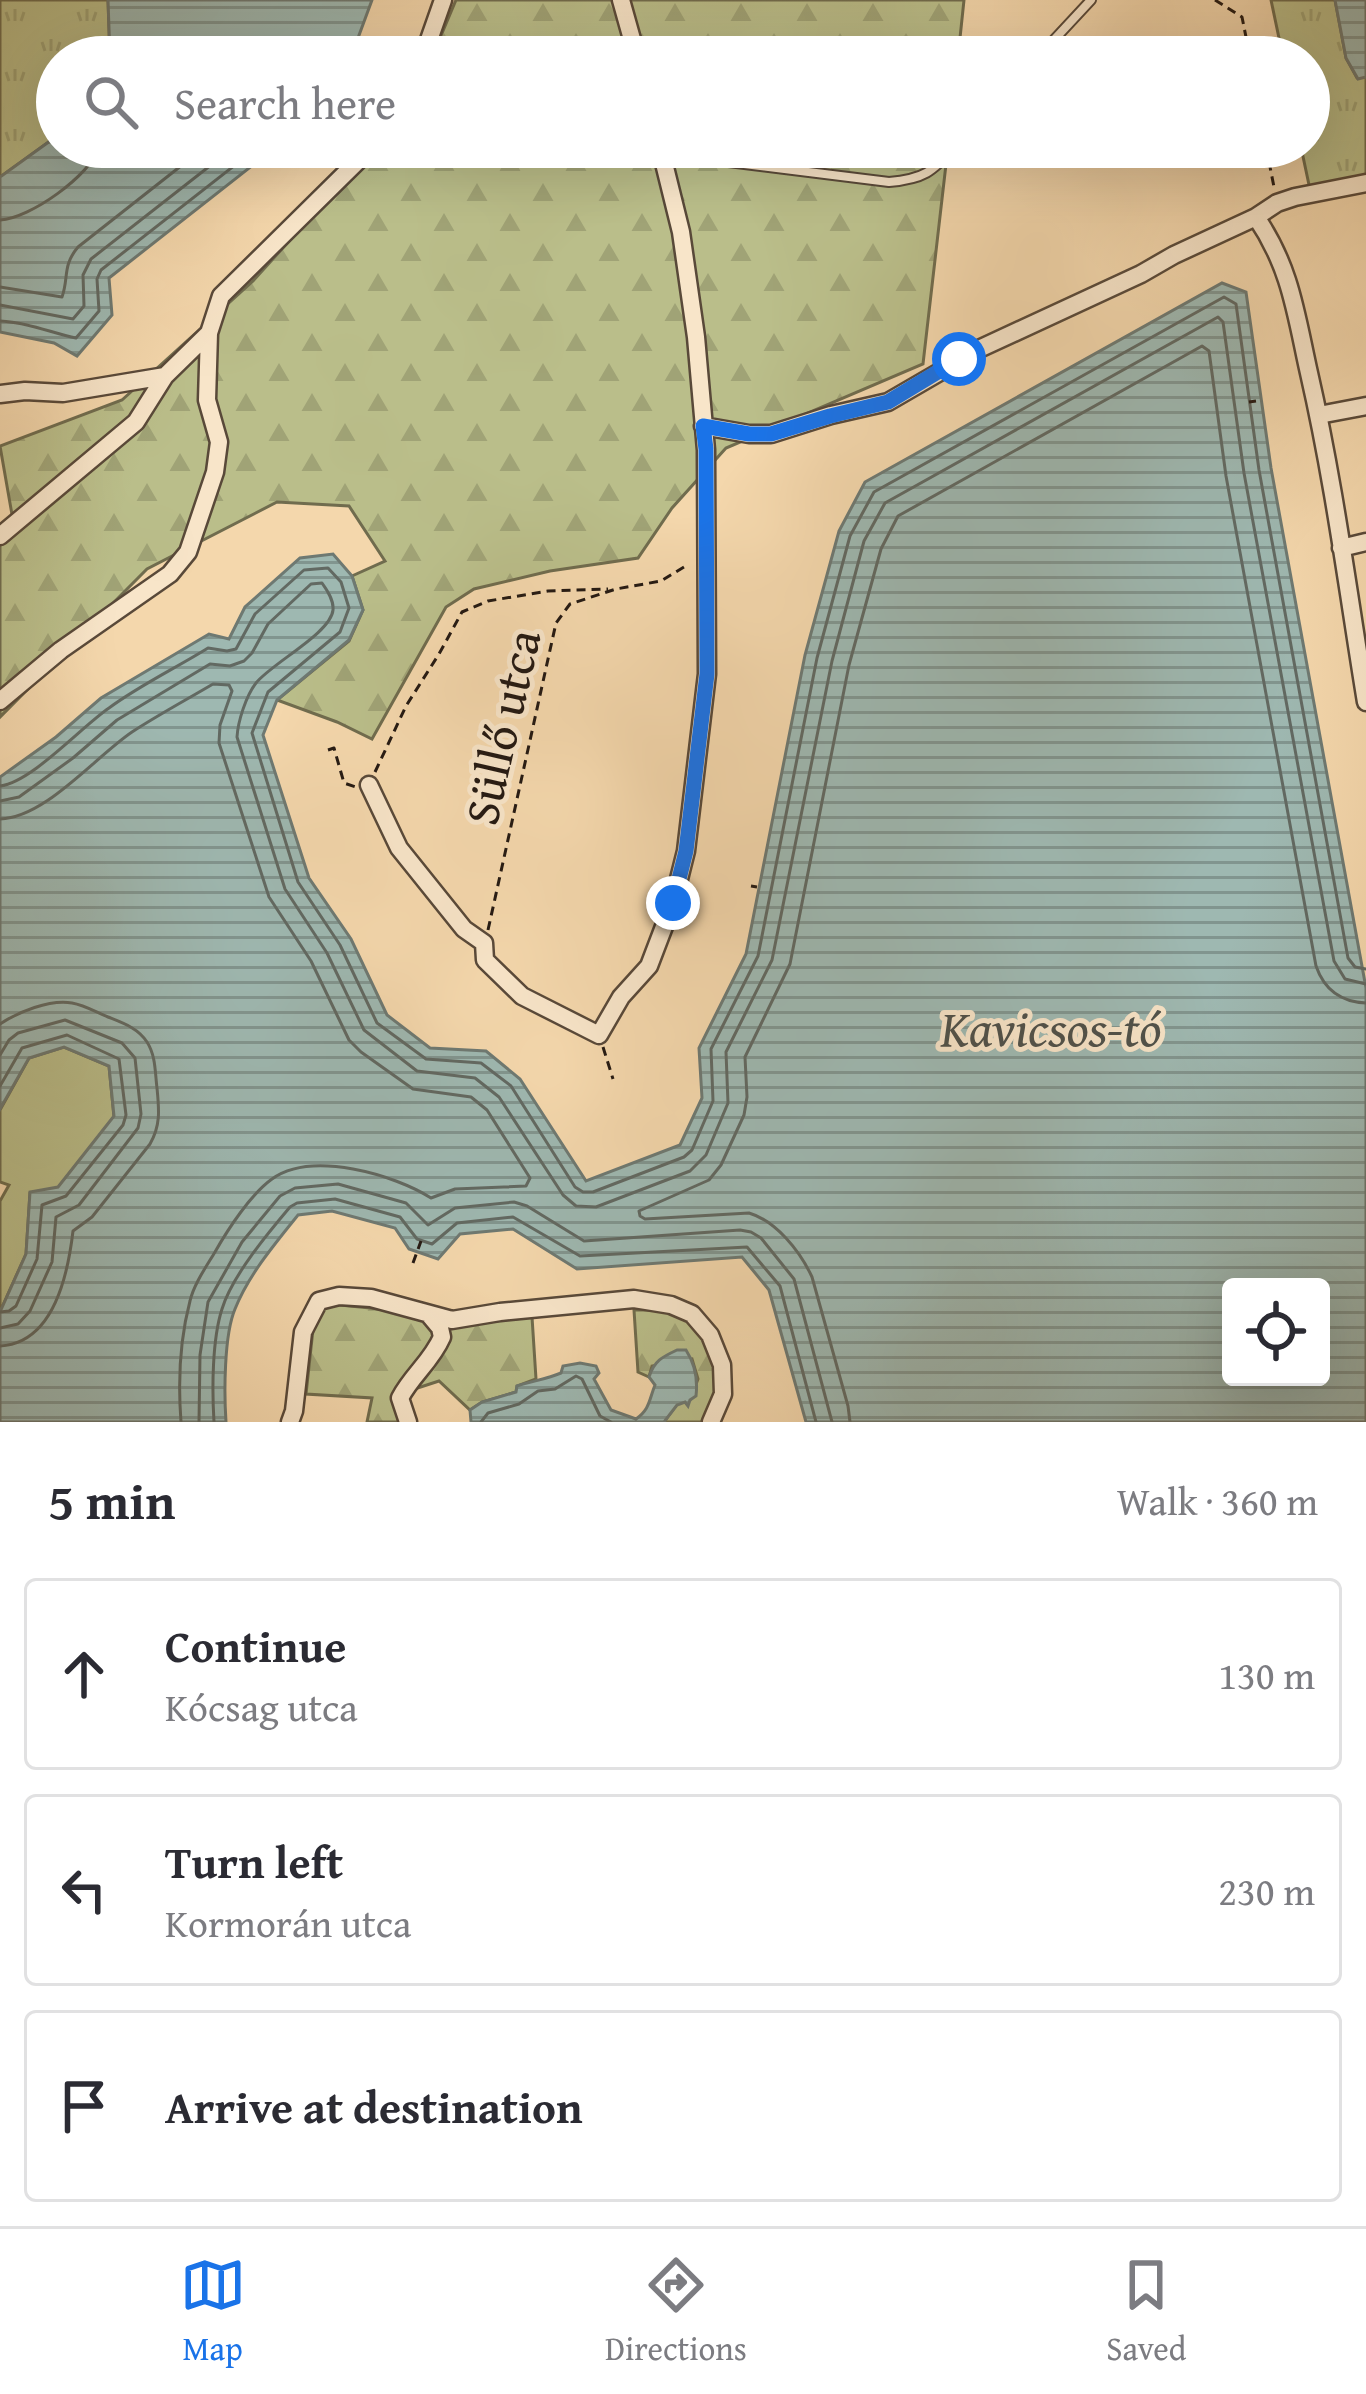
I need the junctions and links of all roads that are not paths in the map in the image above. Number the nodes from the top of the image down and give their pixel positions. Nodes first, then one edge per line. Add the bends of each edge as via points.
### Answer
1 (443, 0) edge
2 (621, 0) edge
3 (1091, 0) edge
4 (430, 36) edge
5 (632, 36) edge
6 (1058, 36) edge
7 (351, 168) edge
8 (665, 168) edge
9 (786, 168) edge
10 (936, 168) edge
11 (1366, 183) edge
12 (1256, 217) junction
13 (208, 333) junction
14 (165, 376) junction
15 (0, 394) edge
16 (1366, 406) edge
17 (1318, 415) junction
18 (703, 426) junction
19 (0, 536) edge
20 (1366, 542) edge
21 (1341, 548) junction
22 (0, 700) edge
23 (1366, 702) edge
24 (369, 785) road end
25 (429, 1316) junction
26 (290, 1422) edge
27 (408, 1422) edge
28 (711, 1422) edge

1 - 4 street
2 - 5 street
3 - 6 lane
7 - 13 street via 221,296
8 - 18 street via 682,232
9 - 10 lane via 889,182
11 - 12 street via 1295,197
12 - 17 street via 1286,272
12 - 18 street via 981,348 888,402 771,434
13 - 14 street
13 - 22 street via 207,400 219,442 188,552 170,574
14 - 15 street
14 - 19 street via 136,422
16 - 17 street
17 - 21 street
18 - 24 street via 707,674 686,851 649,966 599,1035 522,996 485,960 484,943 399,848
20 - 21 street
21 - 23 street
25 - 26 street via 370,1298 319,1301 303,1332
25 - 27 street via 442,1337 400,1398
25 - 28 street via 634,1300 671,1305 710,1335 722,1365 723,1394

